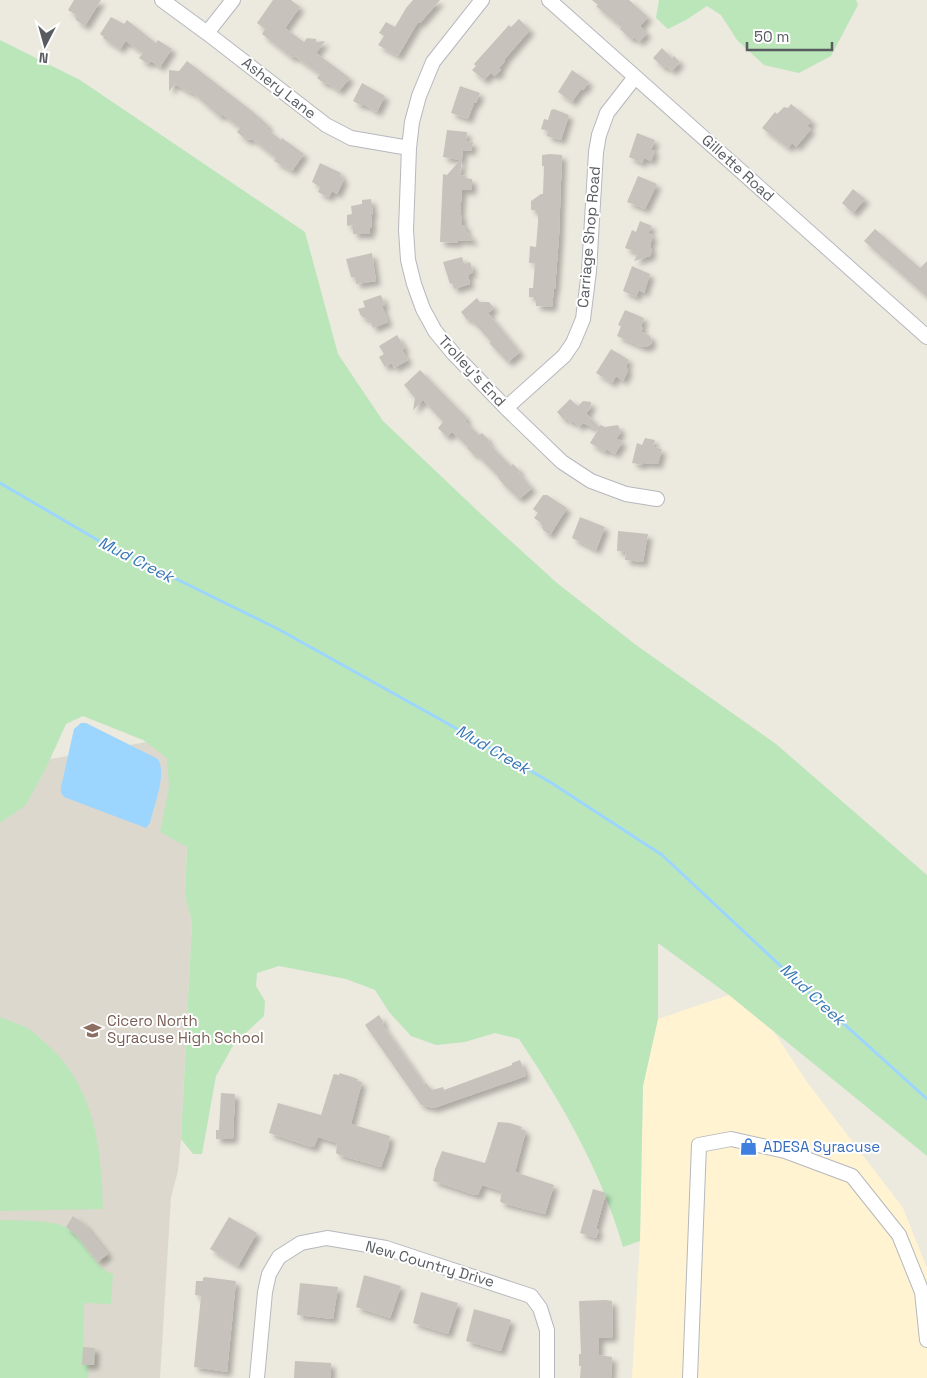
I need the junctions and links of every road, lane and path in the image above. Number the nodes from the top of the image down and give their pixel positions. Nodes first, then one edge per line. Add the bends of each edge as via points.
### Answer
1 (162, 0) edge
2 (233, 0) edge
3 (482, 0) edge
4 (549, 0) edge
5 (207, 33) junction
6 (635, 77) junction
7 (408, 148) junction
8 (927, 337) edge
9 (506, 408) junction
10 (657, 498) dead end
11 (927, 1340) edge
12 (257, 1378) edge
13 (547, 1378) edge
14 (690, 1378) edge

1 - 5 street, Ashery Lane
2 - 5 street
3 - 7 street, Trolley's End via 433,62 419,96
4 - 6 street, Gillette Road
5 - 7 street, Ashery Lane via 339,133 368,142
6 - 8 street, Gillette Road
6 - 9 street, Carriage Shop Road via 607,113 598,135 583,319 564,356
7 - 9 street, Trolley's End via 408,260 423,309 453,353
9 - 10 street, Trolley's End via 562,462 591,481 626,494
11 - 14 street via 922,1292 899,1235 852,1176 785,1151 731,1139 699,1144
12 - 13 street, New Country Drive via 269,1274 279,1257 301,1243 328,1238 386,1248 531,1296 540,1308 547,1330

